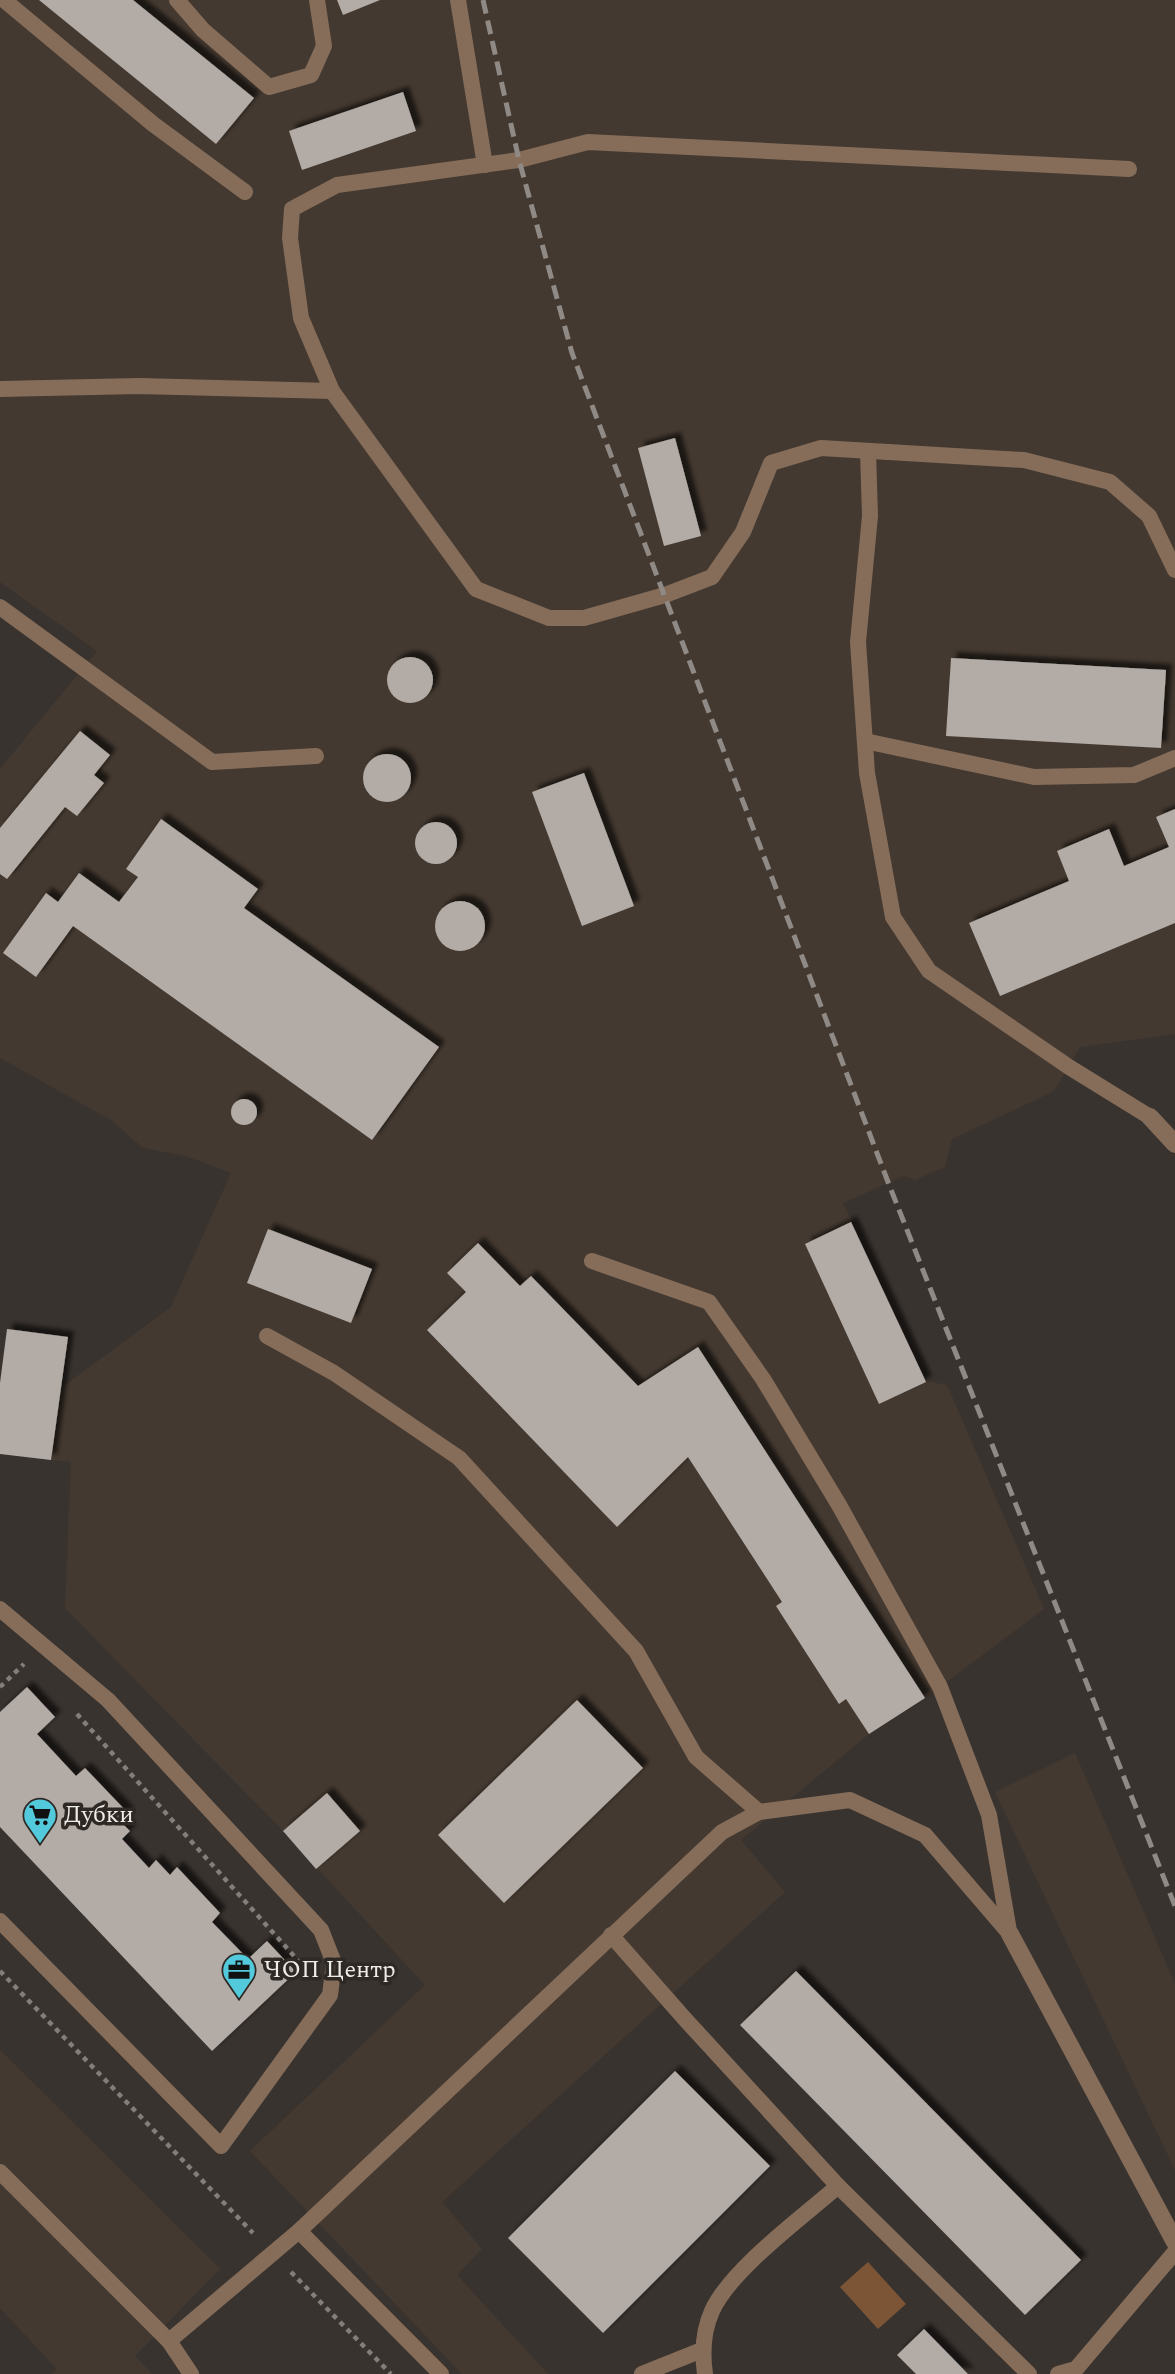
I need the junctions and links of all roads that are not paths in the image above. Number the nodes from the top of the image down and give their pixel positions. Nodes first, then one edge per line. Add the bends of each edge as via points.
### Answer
1 (4, 0) edge
2 (177, 0) edge
3 (317, 0) edge
4 (458, 0) edge
5 (485, 165) junction
6 (1129, 169) dead end
7 (245, 192) dead end
8 (0, 389) edge
9 (332, 391) junction
10 (868, 451) junction
11 (1175, 570) edge
12 (0, 607) edge
13 (865, 741) junction
14 (316, 756) dead end
15 (1175, 758) edge
16 (1150, 1117) joint
17 (1175, 1144) edge
18 (592, 1261) dead end
19 (267, 1336) dead end
20 (0, 1609) edge
21 (759, 1812) junction
22 (0, 1921) edge
23 (1010, 1934) junction
24 (611, 1935) junction
25 (0, 2172) edge
26 (838, 2186) junction
27 (299, 2231) junction
28 (1175, 2242) edge
29 (1175, 2252) edge
30 (169, 2342) junction
31 (702, 2350) junction
32 (191, 2374) edge
33 (440, 2374) edge
34 (642, 2374) edge
35 (705, 2374) edge
36 (1029, 2374) edge
37 (1058, 2374) edge

1 - 7 lane via 153,124
2 - 3 lane via 202,30 269,87 311,75 324,46
4 - 5 lane
5 - 6 lane via 588,142
5 - 9 lane via 337,185 292,209 290,238 301,318
8 - 9 lane via 139,386
9 - 10 lane via 476,589 549,618 584,618 712,577 743,532 771,463 821,448
10 - 11 lane via 1024,460 1110,482 1149,516
10 - 13 lane via 870,516 858,642
12 - 14 lane via 212,762
13 - 15 lane via 1034,777 1134,775
13 - 16 lane via 894,917 929,971
16 - 17 street
18 - 23 lane via 709,1302 763,1379 940,1687 989,1815
19 - 21 lane via 334,1373 458,1458 636,1651 696,1757
20 - 22 lane via 108,1700 321,1930 334,1963 330,1995 221,2146
21 - 23 lane via 850,1800 925,1835
21 - 24 lane via 722,1832
23 - 28 street
24 - 26 lane
24 - 27 lane
25 - 30 lane
26 - 31 lane via 735,2276 712,2311
26 - 36 lane
27 - 30 lane
27 - 33 lane
29 - 37 lane via 1076,2369
30 - 32 lane
31 - 34 lane
31 - 35 lane

